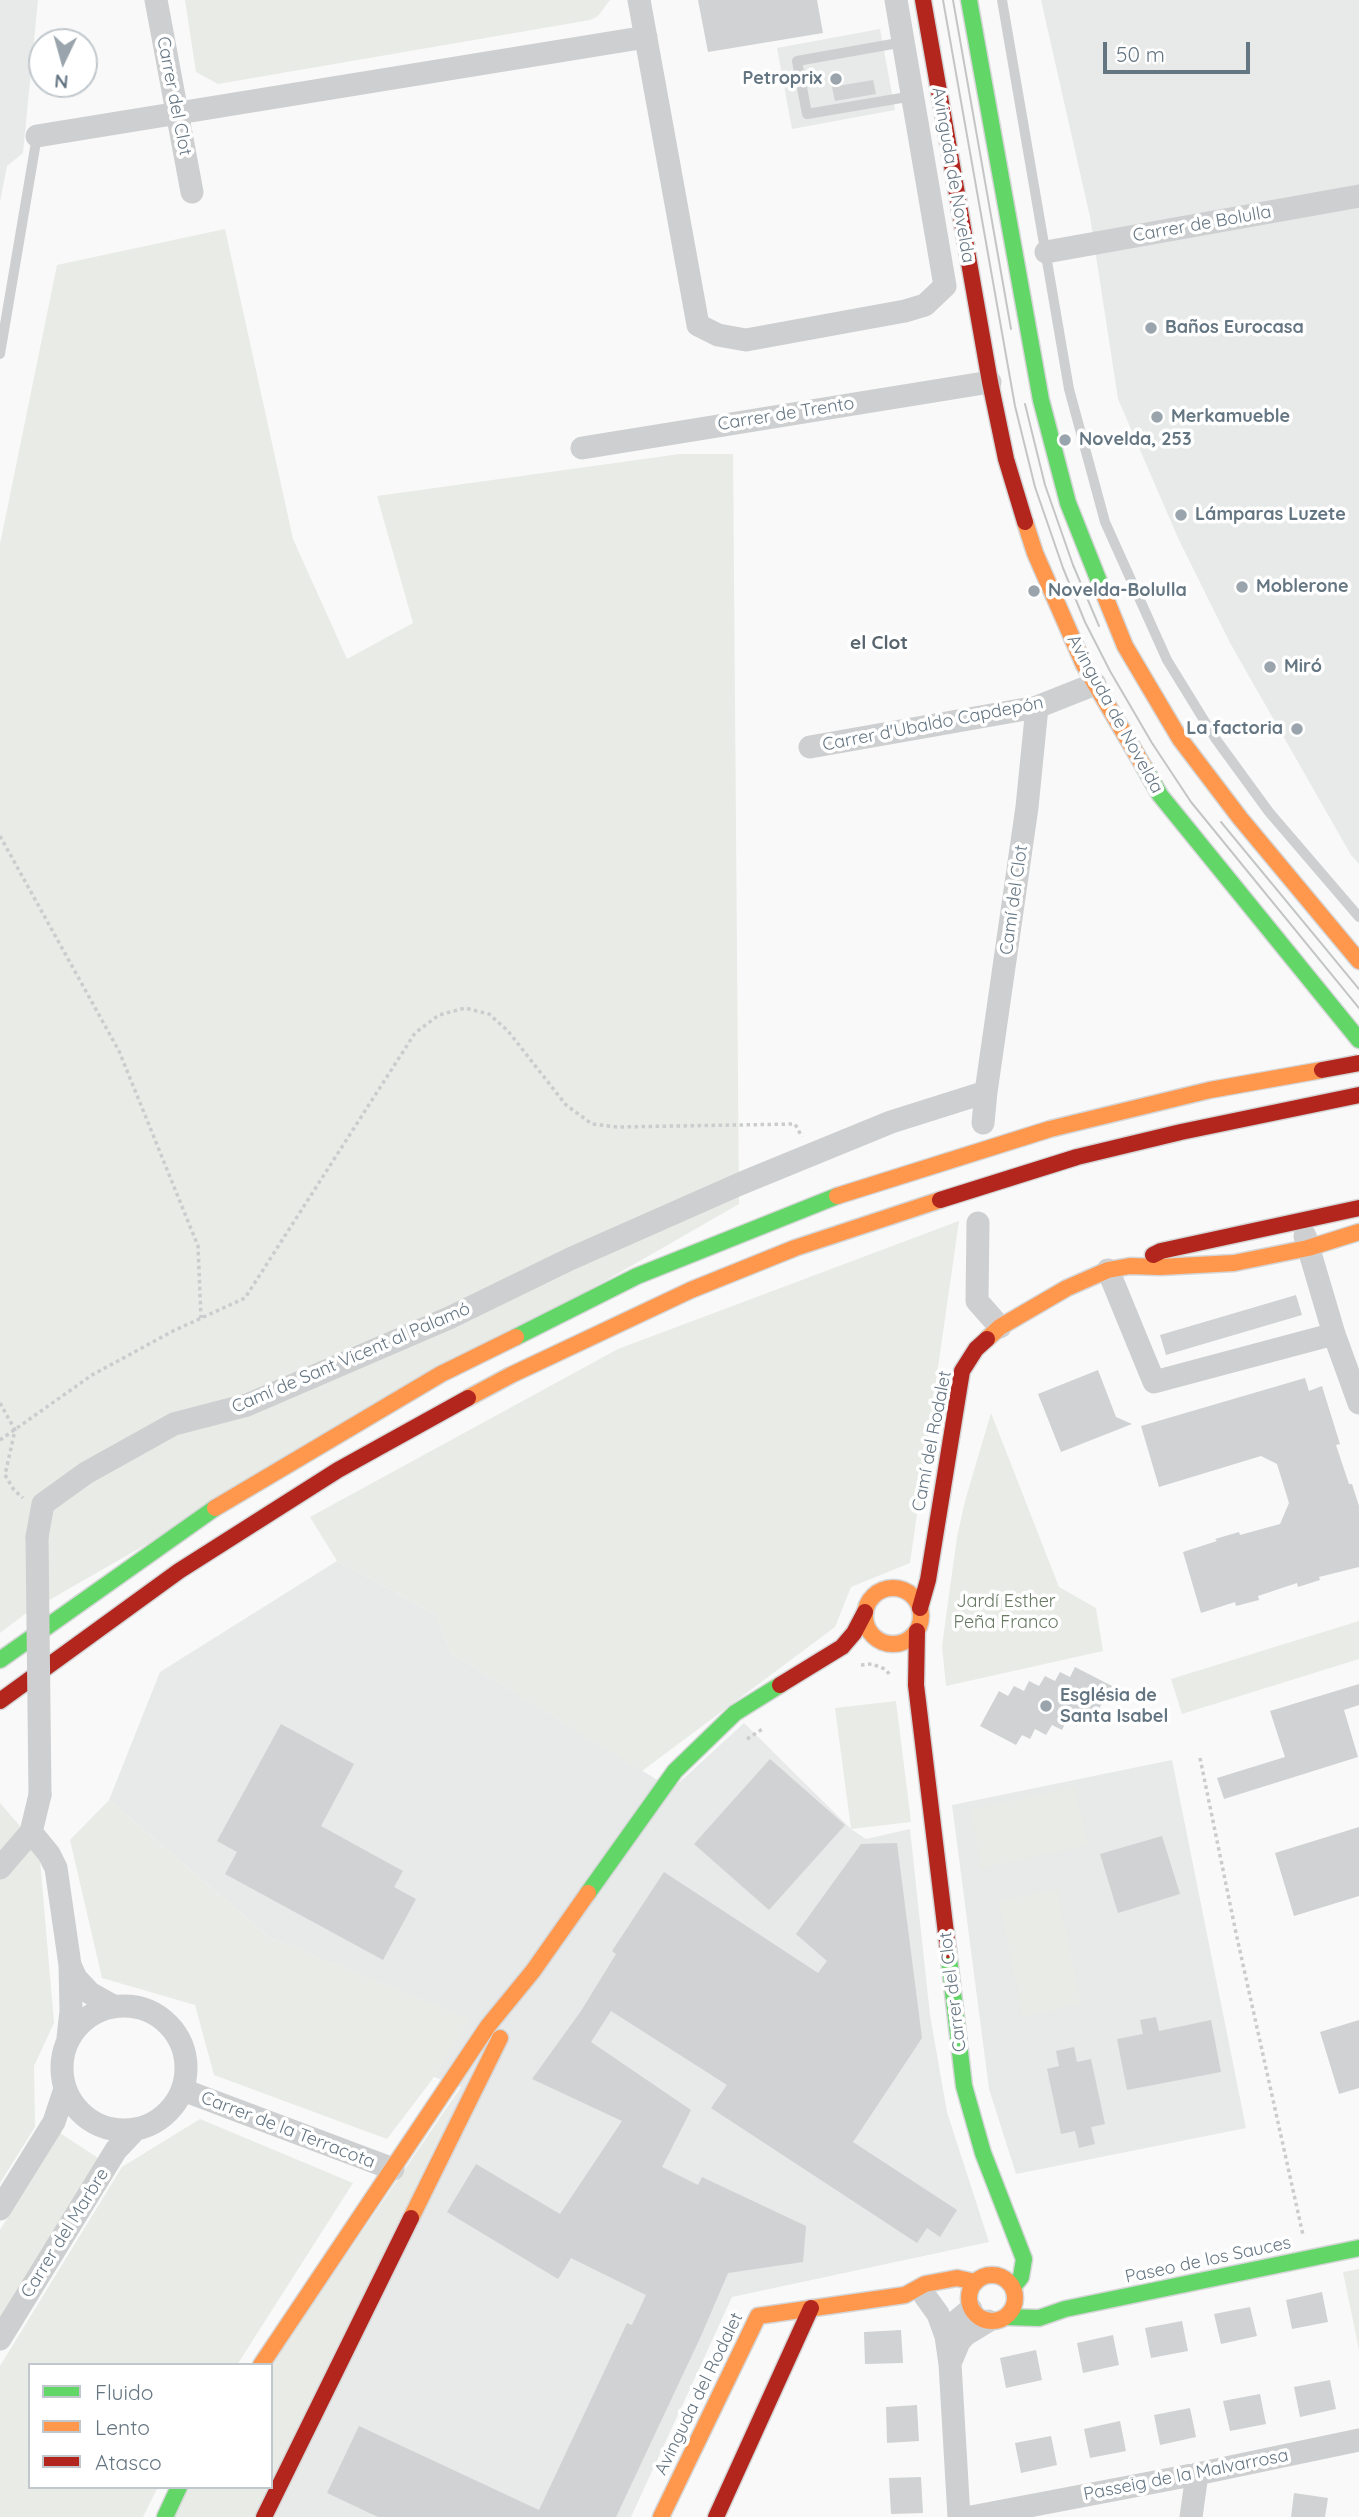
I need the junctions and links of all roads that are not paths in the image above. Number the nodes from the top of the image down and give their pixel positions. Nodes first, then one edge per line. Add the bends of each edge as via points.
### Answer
1 (156, 0) edge
2 (639, 0) edge
3 (896, 0) edge
4 (923, 0) edge
5 (969, 0) edge
6 (1002, 0) edge
7 (646, 37) junction
8 (904, 42) junction
9 (913, 96) junction
10 (176, 114) junction
11 (37, 136) joint
12 (192, 192) dead end
13 (1359, 196) edge
14 (1046, 252) junction
15 (0, 354) edge
16 (990, 382) junction
17 (582, 447) dead end
18 (1095, 684) junction
19 (1037, 707) junction
20 (810, 747) dead end
21 (1359, 917) edge
22 (1359, 961) edge
23 (1298, 968) junction
24 (1312, 1005) dead end
25 (1359, 1040) edge
26 (1336, 1047) dead end
27 (1359, 1063) edge
28 (1359, 1074) edge
29 (986, 1092) junction
30 (1351, 1096) edge
31 (983, 1123) dead end
32 (1359, 1208) edge
33 (978, 1223) dead end
34 (1301, 1223) junction
35 (1359, 1233) edge
36 (1308, 1248) junction
37 (1119, 1268) junction
38 (1000, 1327) junction
39 (1334, 1334) junction
40 (1359, 1403) edge
41 (933, 1552) junction
42 (905, 1580) junction
43 (920, 1608) junction
44 (865, 1612) junction
45 (917, 1631) junction
46 (883, 1642) junction
47 (842, 1647) junction
48 (0, 1660) edge
49 (916, 1685) junction
50 (0, 1701) edge
51 (31, 1832) junction
52 (0, 1868) edge
53 (70, 1965) junction
54 (533, 1971) junction
55 (113, 2006) junction
56 (68, 2038) junction
57 (65, 2089) junction
58 (183, 2090) junction
59 (135, 2130) junction
60 (393, 2169) junction
61 (0, 2209) edge
62 (1015, 2241) junction
63 (1359, 2248) edge
64 (1024, 2259) junction
65 (994, 2275) junction
66 (975, 2282) junction
67 (1027, 2295) junction
68 (958, 2304) junction
69 (811, 2308) junction
70 (1065, 2309) junction
71 (946, 2336) junction
72 (0, 2339) edge
73 (262, 2363) edge
74 (950, 2364) junction
75 (1359, 2440) edge
76 (1197, 2474) junction
77 (178, 2489) edge
78 (268, 2516) edge
79 (164, 2517) edge
80 (661, 2517) edge
81 (716, 2517) edge
82 (959, 2517) edge
83 (971, 2517) edge
84 (1191, 2517) edge

1 - 10 street, Carrer del Clot
2 - 7 street
3 - 8 street, Avinguda de Novelda
4 - 16 main road, Avinguda de Novelda
5 - 22 main road via 1041,400 1068,503 1125,646 1187,749
6 - 14 lane
7 - 9 street, Avinguda de Novelda via 698,325 718,335 747,340 905,311 925,304 945,286
7 - 10 street
8 - 9 street, Avinguda de Novelda
8 - 9 lane via 797,61 807,114
10 - 11 street
10 - 12 street, Carrer del Clot
11 - 15 lane
13 - 14 street, Carrer de Bolulla
14 - 21 lane via 1069,389 1093,482 1105,522 1167,660 1215,738 1269,811
16 - 17 street, Carrer de Trento
16 - 18 main road, Avinguda de Novelda via 1006,459 1035,553
18 - 19 street, Carrer d'Ubaldo Capdepón
18 - 23 main road, Avinguda de Novelda via 1160,795
19 - 20 street, Carrer d'Ubaldo Capdepón
19 - 29 street, Camí del Clot
23 - 24 main road
23 - 25 main road, Avinguda de Novelda
26 - 28 main road
27 - 48 main road, bridge via 1210,1090 1050,1129 831,1198 637,1276 441,1374 317,1446 194,1521
29 - 31 street
29 - 51 street, Camí de Sant Vicent al Palamó, bridge via 891,1122 810,1155 247,1405 174,1424 86,1473 43,1504 40,1795
30 - 50 main road via 1181,1132 998,1180 808,1244 691,1290 512,1376 338,1470 179,1571
32 - 34 main road, Camí del Rodalet
33 - 38 street via 977,1301
34 - 36 street
34 - 37 main road, Camí del Rodalet via 1161,1251
35 - 36 main road, Camí del Rodalet
36 - 37 main road, Camí del Rodalet via 1234,1263
36 - 39 street
37 - 38 main road, Camí del Rodalet via 1067,1287
37 - 39 street via 1154,1382
38 - 41 main road, Camí del Rodalet via 976,1349 962,1371
39 - 40 street
41 - 42 main road
41 - 43 main road, Camí del Rodalet
42 - 43 main road via 905,1591
42 - 44 main road via 874,1595
43 - 45 main road
44 - 46 main road via 867,1629
44 - 47 main road
45 - 46 main road via 898,1644
45 - 49 main road, Carrer del Clot
46 - 47 main road
46 - 49 main road, Carrer del Clot via 902,1661
47 - 54 main road via 735,1713 675,1771
49 - 62 main road, Carrer del Clot via 964,2086
51 - 52 street
51 - 53 street via 56,1868
53 - 55 street via 90,1993
53 - 56 street
54 - 60 main road via 488,2026
54 - 78 main road
55 - 56 street via 87,2017
55 - 58 street via 140,2007 172,2029 187,2064
56 - 57 street via 62,2054
57 - 59 street via 72,2104 100,2126
57 - 61 street via 54,2122
58 - 59 street via 172,2109 155,2123
58 - 60 street, Carrer de la Terracota
59 - 72 street, Carrer del Marbre via 117,2150
60 - 73 main road
62 - 64 main road, Carrer del Clot
62 - 65 main road via 1008,2259
63 - 70 main road, Paseo de los Sauces
64 - 67 main road, Carrer del Clot
64 - 67 main road via 1021,2277
65 - 66 main road
65 - 67 main road
66 - 68 main road
66 - 68 main road, Paseo de los Sauces via 957,2278 925,2284
67 - 68 main road via 1014,2305
67 - 70 main road
68 - 69 main road, Paseo de los Sauces
68 - 70 main road, Paseo de los Sauces via 1040,2318
68 - 71 street
68 - 71 street via 938,2314
68 - 74 street via 965,2335
69 - 80 main road, Avinguda del Rodalet via 758,2316
69 - 81 main road
71 - 74 street
74 - 82 street
75 - 76 street, Passeig de la Malvarrosa
76 - 83 street, Passeig de la Malvarrosa
76 - 84 street
77 - 79 main road

